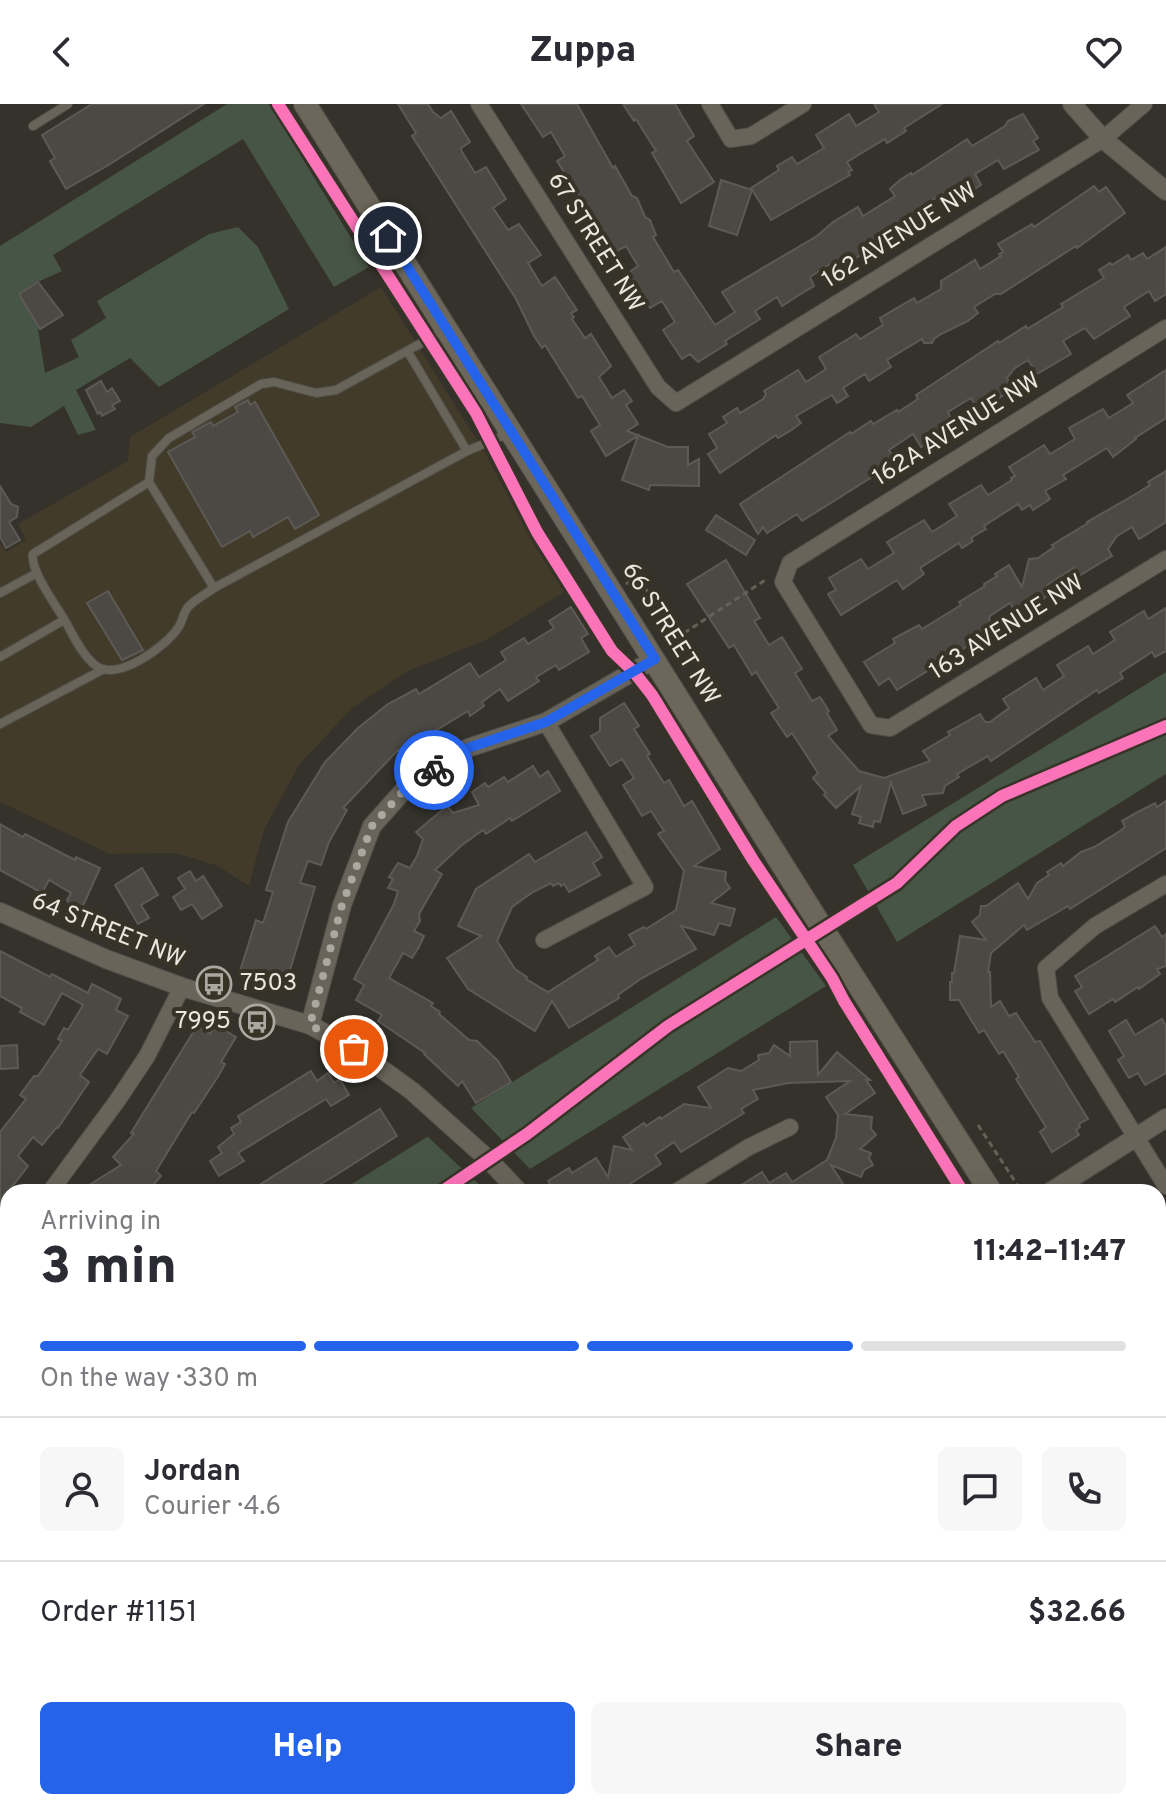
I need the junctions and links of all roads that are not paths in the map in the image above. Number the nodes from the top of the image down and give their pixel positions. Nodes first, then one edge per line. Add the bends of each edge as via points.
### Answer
1 (68, 104) edge
2 (305, 104) edge
3 (479, 104) edge
4 (710, 104) edge
5 (803, 104) edge
6 (1072, 104) edge
7 (1144, 104) edge
8 (33, 126) dead end
9 (1103, 139) junction
10 (1166, 191) edge
11 (1166, 328) edge
12 (447, 329) junction
13 (408, 352) junction
14 (676, 403) joint
15 (512, 432) junction
16 (467, 451) junction
17 (149, 482) junction
18 (1166, 559) edge
19 (37, 573) junction
20 (214, 588) junction
21 (0, 593) edge
22 (64, 620) junction
23 (0, 657) edge
24 (655, 659) junction
25 (102, 670) junction
26 (546, 722) junction
27 (0, 724) edge
28 (871, 725) joint
29 (1166, 884) edge
30 (0, 912) edge
31 (544, 940) dead end
32 (182, 987) junction
33 (310, 1025) junction
34 (1166, 1118) edge
35 (790, 1127) dead end
36 (1136, 1137) junction
37 (56, 1184) edge
38 (512, 1184) edge
39 (689, 1184) edge
40 (986, 1184) edge
41 (1063, 1184) edge
42 (1165, 1184) edge

1 - 8 lane
2 - 12 main road, 66 STREET NW
3 - 14 street, 67 STREET NW via 658,387
4 - 5 street via 731,139 751,136
6 - 9 street
7 - 9 street, 162 AVENUE NW
9 - 10 street
9 - 14 street, 162 AVENUE NW
11 - 28 street, 162A AVENUE NW via 790,563 783,582
12 - 13 lane
12 - 15 main road, 66 STREET NW
13 - 16 lane
13 - 17 lane via 336,390 316,393 274,382 261,384 169,438 152,456
15 - 16 lane
15 - 24 main road, 66 STREET NW
16 - 20 lane
17 - 19 lane via 33,554
17 - 20 lane
18 - 28 street, 163 AVENUE NW via 890,728
19 - 21 lane
19 - 22 lane
20 - 25 lane via 187,607 178,628 159,646 134,664
22 - 23 lane
22 - 25 lane
24 - 26 street
24 - 40 main road, 66 STREET NW
25 - 27 lane
26 - 31 street via 645,887
26 - 33 street via 468,748 405,789 372,826 342,905
29 - 36 street via 1095,926 1046,968 1050,998
30 - 32 street, 64 STREET NW
32 - 33 street, 64 STREET NW
32 - 37 street via 139,1067
33 - 38 street, 64 STREET NW via 412,1091
34 - 36 street
35 - 39 street
36 - 41 street
36 - 42 street

